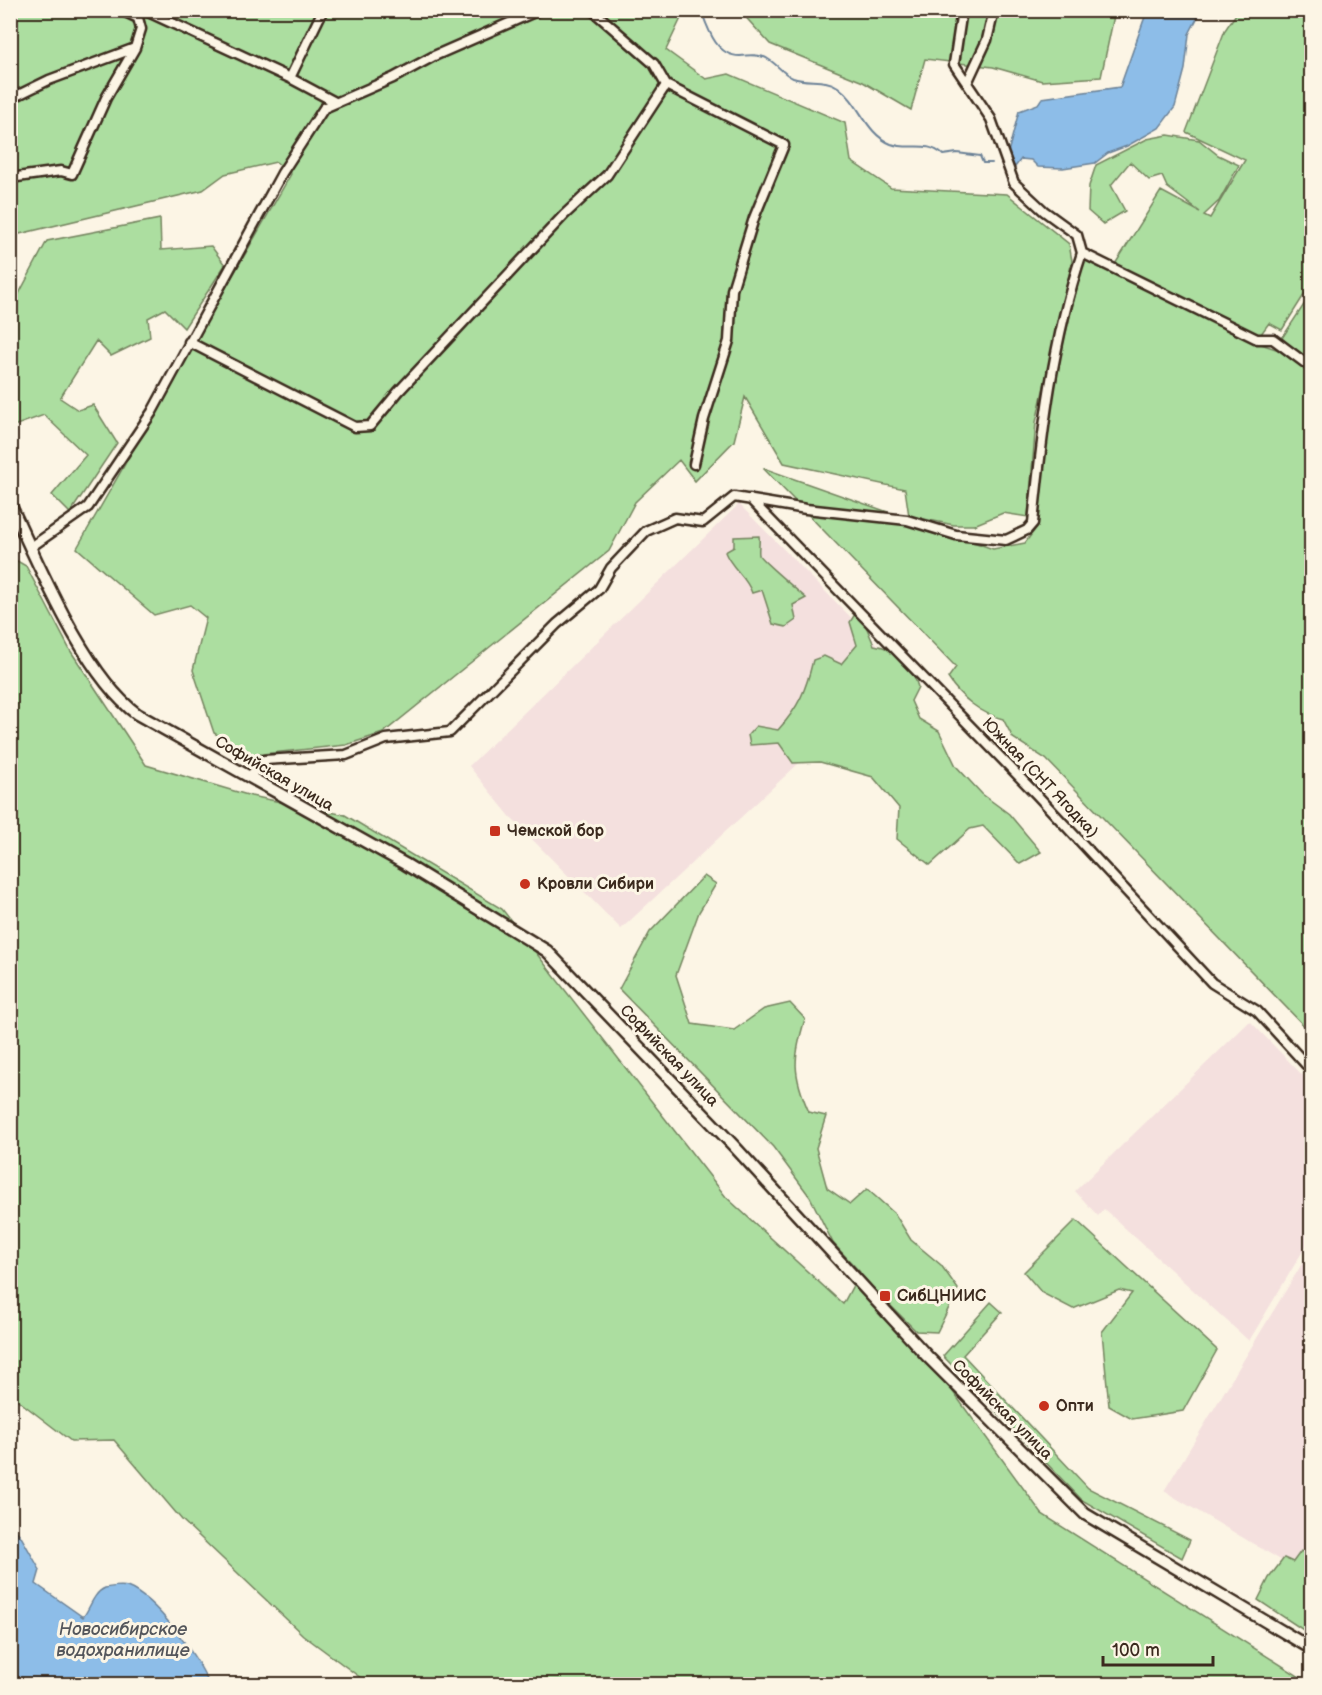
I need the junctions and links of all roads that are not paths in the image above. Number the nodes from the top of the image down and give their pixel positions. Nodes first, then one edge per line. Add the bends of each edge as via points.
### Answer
1 (121, 10) edge
2 (144, 10) edge
3 (323, 10) edge
4 (539, 10) edge
5 (592, 10) edge
6 (962, 10) edge
7 (994, 10) edge
8 (135, 48) junction
9 (290, 78) junction
10 (967, 83) junction
11 (666, 86) junction
12 (10, 99) edge
13 (336, 102) junction
14 (10, 178) edge
15 (1082, 253) junction
16 (189, 342) junction
17 (1311, 368) edge
18 (694, 464) dead end
19 (750, 498) junction
20 (10, 504) edge
21 (31, 547) junction
22 (249, 777) junction
23 (1311, 1071) edge
24 (1311, 1649) edge

1 - 8 street via 138,18 140,38
2 - 9 street
3 - 9 street
4 - 13 street
5 - 11 street via 654,64
6 - 10 street via 954,64
7 - 10 street via 987,40
8 - 12 street
8 - 14 street via 106,98 72,174 61,171
9 - 13 street
10 - 15 street via 991,119 1014,183 1077,235
11 - 16 street via 607,175 564,215 370,426 355,427
11 - 18 street via 784,145 754,218 732,290 729,341
13 - 16 street via 324,108 282,173
15 - 17 street via 1257,339 1273,339
15 - 19 street via 1059,336 1033,523 1027,530 1006,540 956,535 907,520 806,509
16 - 21 street via 152,412 88,507
19 - 22 street via 735,497 703,522 675,518 646,531 611,568 599,589 557,624 450,732 386,739 346,755 264,760
19 - 23 street, Южная (СНТ Ягодка) via 1212,983 1257,1011
20 - 21 main road, Софийская улица
21 - 22 main road, Софийская улица via 94,666 121,702
22 - 24 main road, Софийская улица via 405,864 547,951 927,1356 1085,1514

